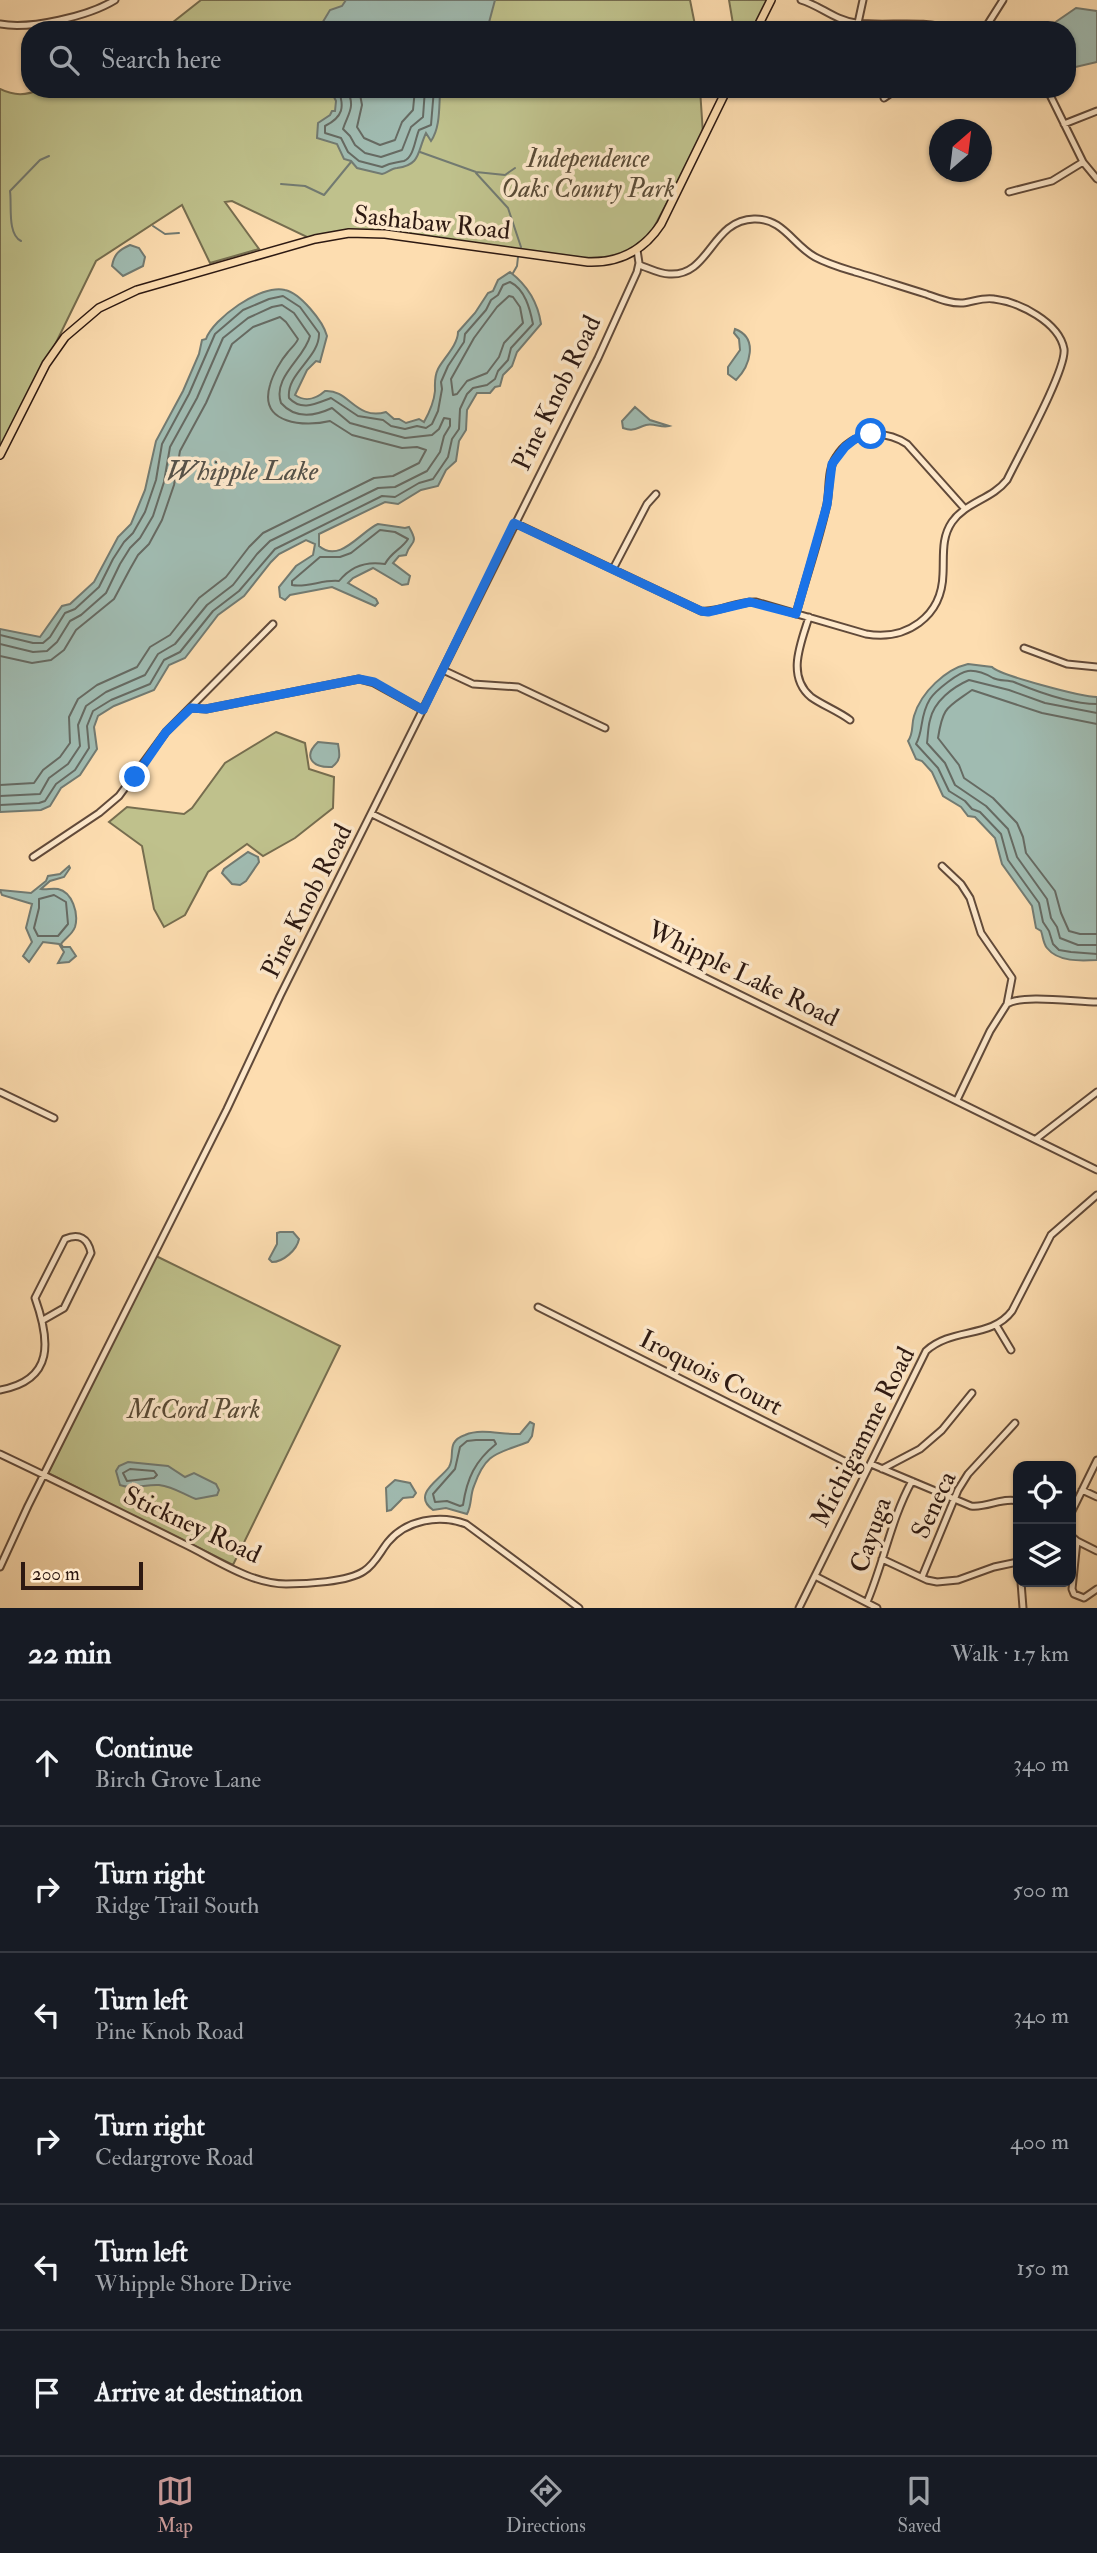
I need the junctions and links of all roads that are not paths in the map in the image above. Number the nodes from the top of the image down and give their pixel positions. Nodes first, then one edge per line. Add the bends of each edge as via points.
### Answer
1 (115, 0) edge
2 (771, 0) edge
3 (801, 0) edge
4 (812, 0) edge
5 (863, 0) edge
6 (1003, 0) edge
7 (820, 8) junction
8 (48, 21) edge
9 (760, 21) edge
10 (850, 21) edge
11 (858, 21) edge
12 (990, 21) edge
13 (0, 24) edge
14 (21, 26) edge
15 (723, 98) edge
16 (1051, 98) edge
17 (1097, 111) edge
18 (1064, 124) junction
19 (1083, 162) junction
20 (1097, 179) edge
21 (1009, 192) dead end
22 (637, 250) junction
23 (639, 265) junction
24 (0, 455) edge
25 (656, 494) dead end
26 (965, 509) junction
27 (514, 523) junction
28 (613, 569) junction
29 (796, 614) junction
30 (808, 617) junction
31 (273, 624) dead end
32 (1024, 648) dead end
33 (1097, 667) edge
34 (443, 670) junction
35 (191, 708) junction
36 (423, 710) junction
37 (850, 720) dead end
38 (605, 728) dead end
39 (372, 814) junction
40 (33, 857) dead end
41 (942, 866) dead end
42 (1097, 1002) edge
43 (1007, 1004) junction
44 (0, 1092) edge
45 (1097, 1092) edge
46 (957, 1100) junction
47 (54, 1118) dead end
48 (1036, 1139) junction
49 (1097, 1170) edge
50 (1097, 1195) edge
51 (538, 1307) dead end
52 (43, 1320) junction
53 (996, 1325) junction
54 (1011, 1350) dead end
55 (0, 1390) edge
56 (972, 1393) dead end
57 (1015, 1423) dead end
58 (0, 1454) edge
59 (1097, 1460) edge
60 (871, 1464) junction
61 (883, 1469) junction
62 (866, 1472) junction
63 (44, 1475) junction
64 (912, 1480) junction
65 (1082, 1490) junction
66 (1097, 1497) edge
67 (954, 1499) junction
68 (1013, 1499) edge
69 (1076, 1503) edge
70 (1077, 1541) joint
71 (1097, 1551) edge
72 (882, 1559) junction
73 (1013, 1563) edge
74 (0, 1567) edge
75 (815, 1576) junction
76 (922, 1577) junction
77 (1021, 1587) edge
78 (1097, 1589) edge
79 (867, 1602) junction
80 (579, 1608) edge
81 (799, 1608) edge
82 (877, 1608) edge
83 (1023, 1608) edge

1 - 8 street
2 - 9 main road
3 - 7 street
4 - 7 street
5 - 11 street
6 - 12 street
7 - 10 street
13 - 14 street
15 - 22 main road via 663,220
16 - 18 street
17 - 18 street
18 - 19 street
19 - 20 street
19 - 21 street via 1052,181
22 - 23 street
22 - 24 main road, Sashabaw Road via 611,260 588,262 349,233 137,290 96,310 65,337 46,364
23 - 26 street via 665,274 682,273 698,264 720,234 733,225 763,220 780,226 808,253 833,265 957,303 1001,300 1045,321 1064,350 1059,372 1007,480
23 - 27 street, Pine Knob Road via 598,358
25 - 28 street
26 - 29 street via 907,444 879,433 851,442 832,464 827,505
26 - 30 street via 944,542 938,598 913,627 879,636
27 - 28 street
27 - 34 street, Pine Knob Road
28 - 29 street via 701,611 750,602
29 - 30 street
30 - 37 street via 798,654 799,679 812,697
31 - 35 street
32 - 33 street via 1067,664
34 - 36 street, Pine Knob Road
34 - 38 street via 473,684 518,687
35 - 36 street via 206,709 359,679 374,682
35 - 40 street via 166,732 119,796
36 - 39 street, Pine Knob Road
39 - 46 street, Whipple Lake Road
39 - 63 street, Pine Knob Road
41 - 43 street via 970,898 981,933 1011,974
42 - 43 street via 1026,999
43 - 46 street
44 - 47 street
45 - 48 street
46 - 48 street, Whipple Lake Road
48 - 49 street, Whipple Lake Road
50 - 53 street via 1051,1235 1012,1311
51 - 62 street, Iroquois Court
52 - 52 street via 36,1298 65,1239 83,1238 91,1253 64,1308
52 - 55 street via 47,1345 43,1361 24,1382
53 - 54 street
53 - 60 street, Michigamme Road via 948,1336 926,1351
56 - 61 street via 951,1421 920,1449
57 - 67 street, Seneca via 968,1474
58 - 63 street, Stickney Road
59 - 65 street
60 - 61 street
60 - 62 street, Michigamme Road
61 - 64 street
62 - 75 street, Michigamme Road
63 - 74 street, Pine Knob Road
63 - 80 street, Stickney Road via 233,1569 275,1584 362,1573 406,1526 457,1520
64 - 67 street
64 - 72 street, Cayuga
65 - 66 street
65 - 69 street
67 - 68 street via 979,1507
67 - 76 street, Seneca
70 - 71 street
70 - 78 street via 1074,1594 1084,1598
72 - 76 street
72 - 79 street, Cayuga
73 - 76 street via 948,1582
75 - 79 street
75 - 81 street, Michigamme Road
77 - 83 street
79 - 82 street

